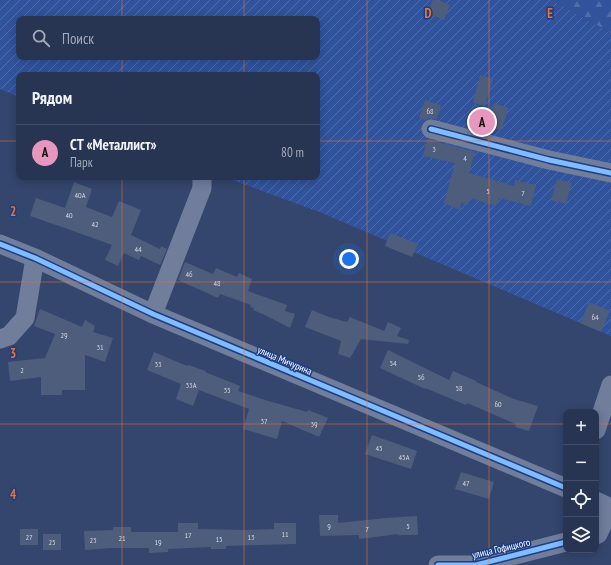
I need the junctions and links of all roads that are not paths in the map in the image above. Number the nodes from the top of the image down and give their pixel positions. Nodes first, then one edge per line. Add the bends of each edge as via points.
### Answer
1 (431, 129) dead end
2 (611, 173) edge
3 (202, 180) edge
4 (0, 244) edge
5 (35, 258) junction
6 (153, 314) junction
7 (0, 339) edge
8 (611, 385) edge
9 (599, 421) edge
10 (563, 487) edge
11 (606, 506) edge
12 (599, 530) edge
13 (563, 543) edge
14 (438, 565) edge

1 - 2 street via 549,160
3 - 6 street via 202,188
4 - 5 street, улица Мичурина
5 - 6 street, улица Мичурина
5 - 7 street via 25,318 9,336
6 - 10 street, улица Мичурина
8 - 9 street
11 - 12 street
13 - 14 street, улица Гофицкого via 476,565

